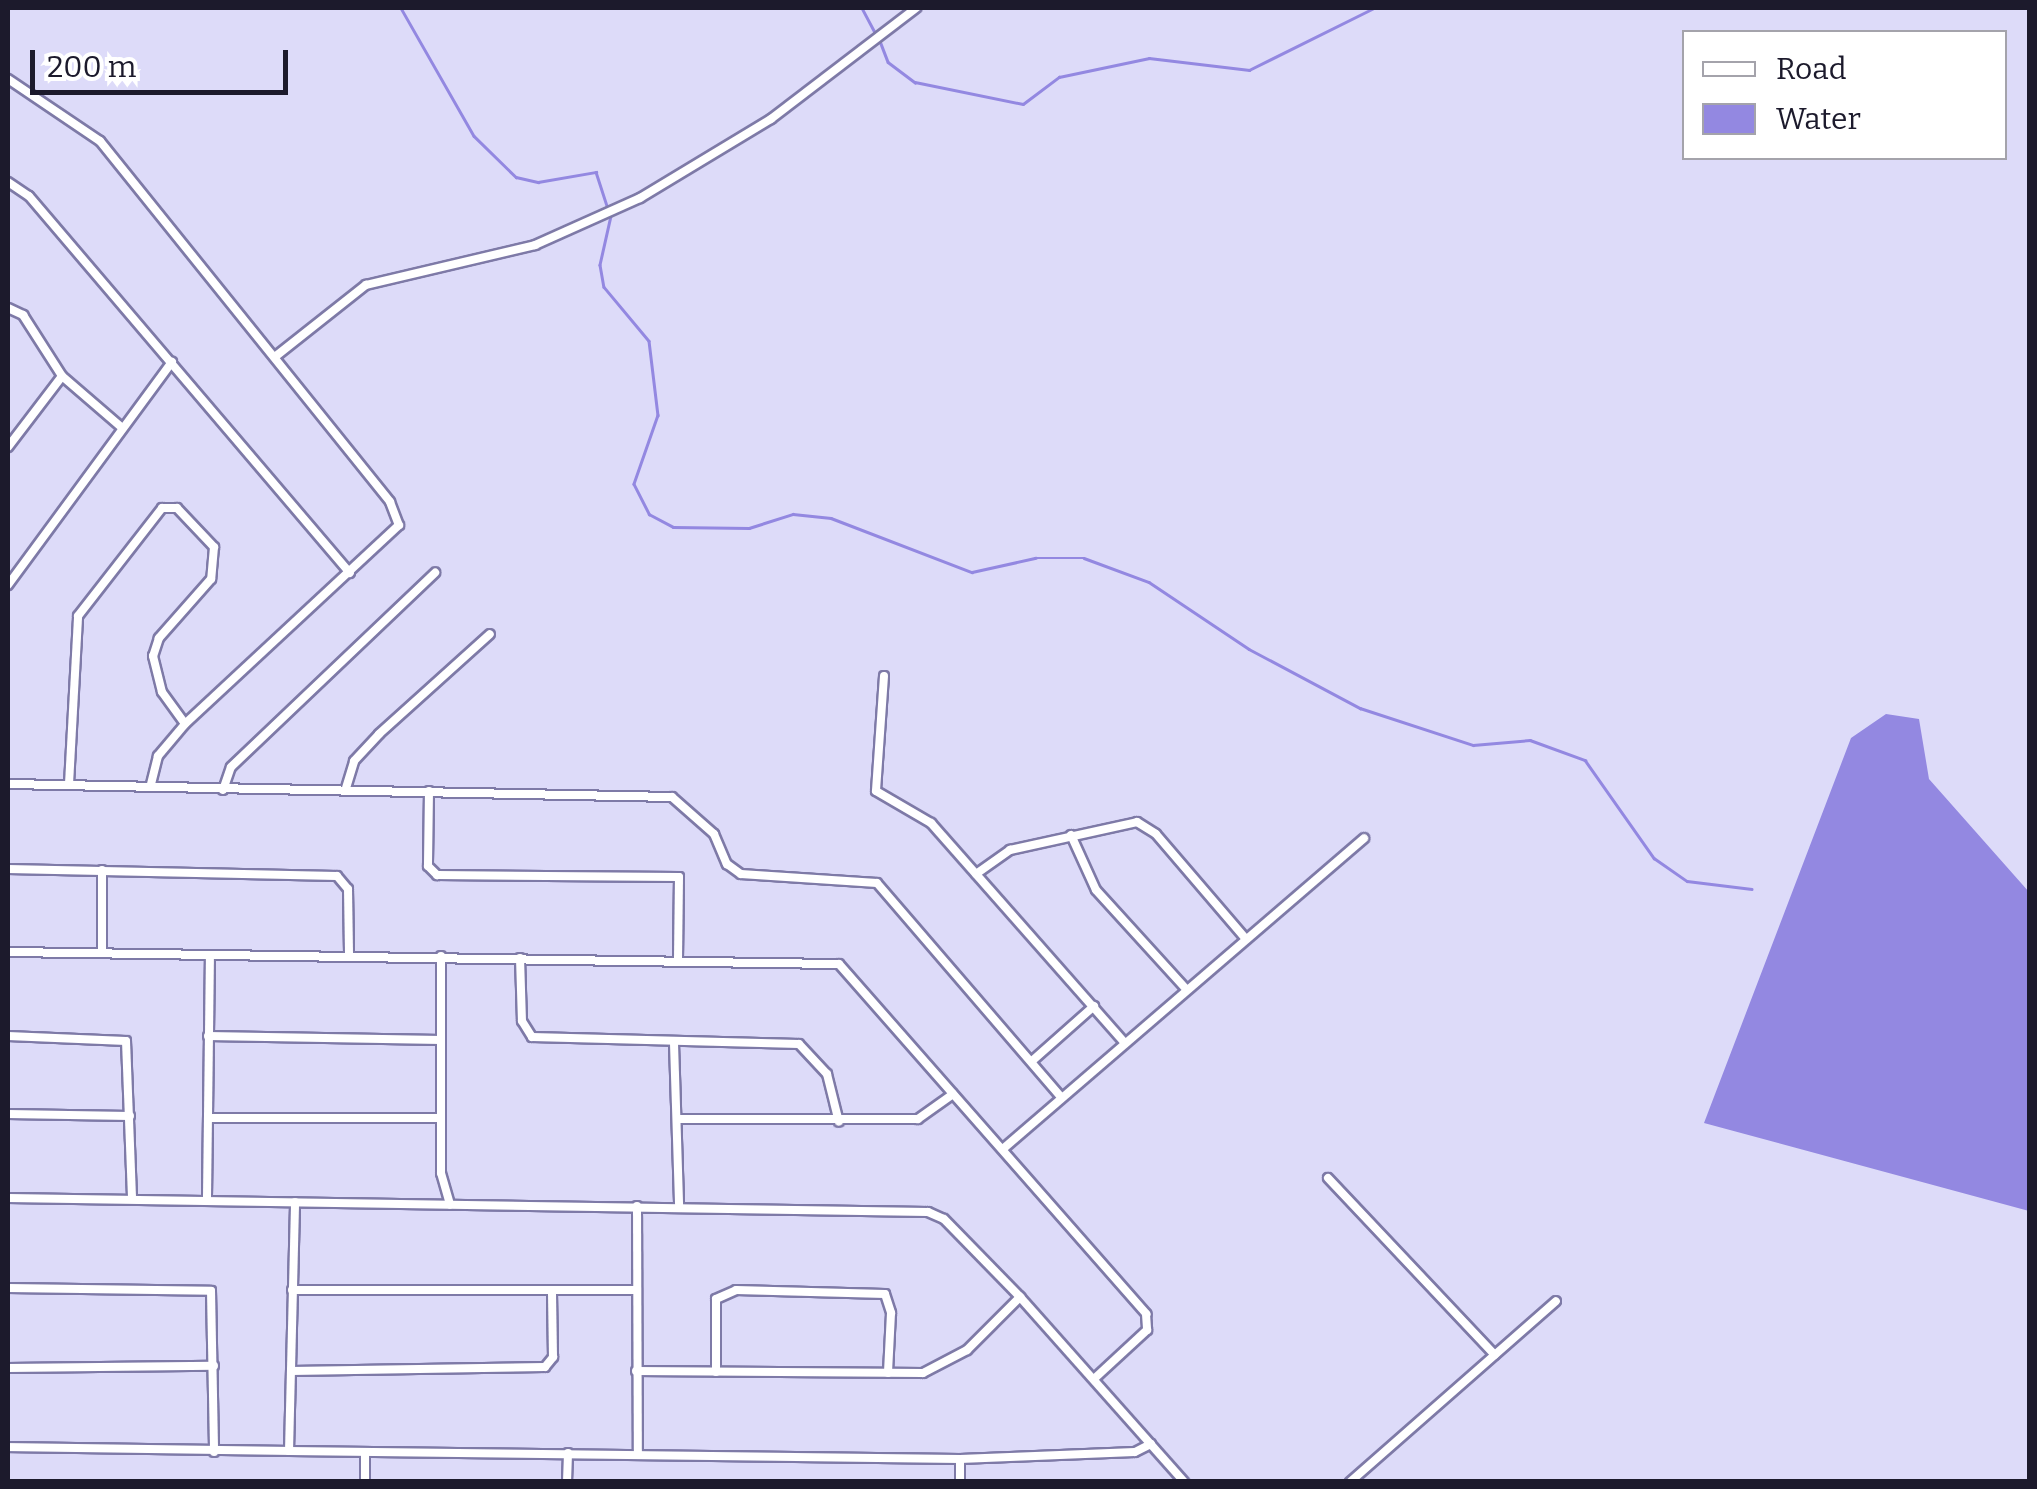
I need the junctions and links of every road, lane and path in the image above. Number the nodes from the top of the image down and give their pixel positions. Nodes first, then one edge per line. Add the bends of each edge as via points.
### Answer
1 (916, 8) edge
2 (8, 79) edge
3 (8, 182) edge
4 (8, 308) edge
5 (276, 356) junction
6 (172, 362) junction
7 (62, 376) junction
8 (120, 426) junction
9 (8, 447) edge
10 (350, 573) junction
11 (435, 573) dead end
12 (8, 584) edge
13 (490, 634) dead end
14 (884, 676) dead end
15 (185, 724) junction
16 (8, 784) edge
17 (70, 784) junction
18 (150, 788) junction
19 (346, 788) junction
20 (223, 790) junction
21 (429, 791) junction
22 (1071, 835) junction
23 (1364, 838) dead end
24 (8, 869) edge
25 (102, 870) junction
26 (976, 874) junction
27 (1246, 939) junction
28 (8, 952) edge
29 (102, 953) junction
30 (210, 955) junction
31 (349, 955) junction
32 (441, 956) junction
33 (520, 958) junction
34 (678, 960) junction
35 (1186, 989) junction
36 (1094, 1006) junction
37 (8, 1036) edge
38 (208, 1036) junction
39 (441, 1040) junction
40 (674, 1042) junction
41 (1124, 1042) junction
42 (1032, 1061) junction
43 (953, 1094) junction
44 (1061, 1098) junction
45 (8, 1114) edge
46 (130, 1116) junction
47 (208, 1118) junction
48 (441, 1118) junction
49 (678, 1120) junction
50 (839, 1122) junction
51 (1004, 1148) junction
52 (1328, 1178) dead end
53 (206, 1197) junction
54 (8, 1198) edge
55 (132, 1198) junction
56 (295, 1202) junction
57 (450, 1205) junction
58 (637, 1206) junction
59 (679, 1206) junction
60 (8, 1288) edge
61 (292, 1290) junction
62 (552, 1290) junction
63 (636, 1290) junction
64 (1020, 1298) junction
65 (1556, 1301) dead end
66 (1495, 1355) junction
67 (214, 1366) junction
68 (8, 1368) edge
69 (291, 1370) junction
70 (636, 1371) junction
71 (716, 1372) junction
72 (888, 1373) junction
73 (1095, 1378) junction
74 (1152, 1444) junction
75 (8, 1448) edge
76 (289, 1451) junction
77 (214, 1452) junction
78 (366, 1452) junction
79 (568, 1452) junction
80 (638, 1453) junction
81 (960, 1459) junction
82 (365, 1482) edge
83 (567, 1482) edge
84 (960, 1482) edge
85 (1184, 1482) edge
86 (1350, 1482) edge

1 - 5 street via 771,118 640,198 576,231 366,285
2 - 5 street via 93,134
3 - 6 street via 29,196
4 - 7 street via 23,315
5 - 10 street via 390,502 399,526
6 - 8 street
6 - 10 street
7 - 8 street
7 - 9 street
8 - 12 street
10 - 15 street
11 - 20 street via 231,767
13 - 19 street via 354,761
14 - 26 street via 876,791 931,823
15 - 17 street via 162,692 153,656 158,638 212,579 214,547 176,508 162,508 78,616
15 - 18 street via 158,756
16 - 17 street
17 - 18 street
18 - 20 street
19 - 20 street
19 - 21 street
21 - 34 street via 428,866 437,874 679,878
21 - 42 street via 658,794 714,834 727,864 740,874 878,883
22 - 26 street via 1010,850
22 - 27 street via 1137,822 1148,826
22 - 35 street via 1096,890
23 - 27 street
24 - 25 street
25 - 29 street
25 - 31 street via 337,876 348,888
26 - 36 street
27 - 35 street
28 - 29 street
29 - 30 street
30 - 31 street
30 - 38 street
31 - 32 street
32 - 33 street
32 - 39 street
33 - 34 street
33 - 40 street via 522,1021 532,1038
34 - 43 street via 839,964
35 - 41 street
36 - 41 street
36 - 42 street
37 - 46 street via 126,1041
38 - 39 street
38 - 47 street
39 - 48 street
40 - 49 street
40 - 50 street via 808,1048 827,1074
41 - 44 street
42 - 44 street
43 - 50 street via 924,1118
43 - 51 street
44 - 51 street
45 - 46 street
46 - 55 street
47 - 48 street
47 - 53 street
48 - 57 street via 441,1173
49 - 50 street
49 - 59 street
51 - 73 street via 1148,1317 1147,1330
52 - 66 street
53 - 55 street
53 - 56 street
54 - 55 street
56 - 57 street
56 - 61 street
57 - 58 street
58 - 59 street
58 - 63 street
59 - 64 street via 928,1212 944,1219
60 - 67 street via 201,1286 215,1301
61 - 62 street
61 - 69 street
62 - 63 street
62 - 69 street via 553,1357 545,1367
63 - 70 street
64 - 72 street via 948,1364 923,1373
64 - 73 street
65 - 66 street
66 - 86 street
67 - 68 street
67 - 77 street
69 - 76 street
70 - 71 street
70 - 80 street
71 - 72 street
71 - 72 street via 716,1299 728,1290 754,1290 885,1294 891,1313
73 - 74 street
74 - 81 street via 1135,1452
74 - 85 street
75 - 77 street
76 - 77 street
76 - 78 street
78 - 79 street
78 - 82 street
79 - 80 street
79 - 83 street
80 - 81 street
81 - 84 street

